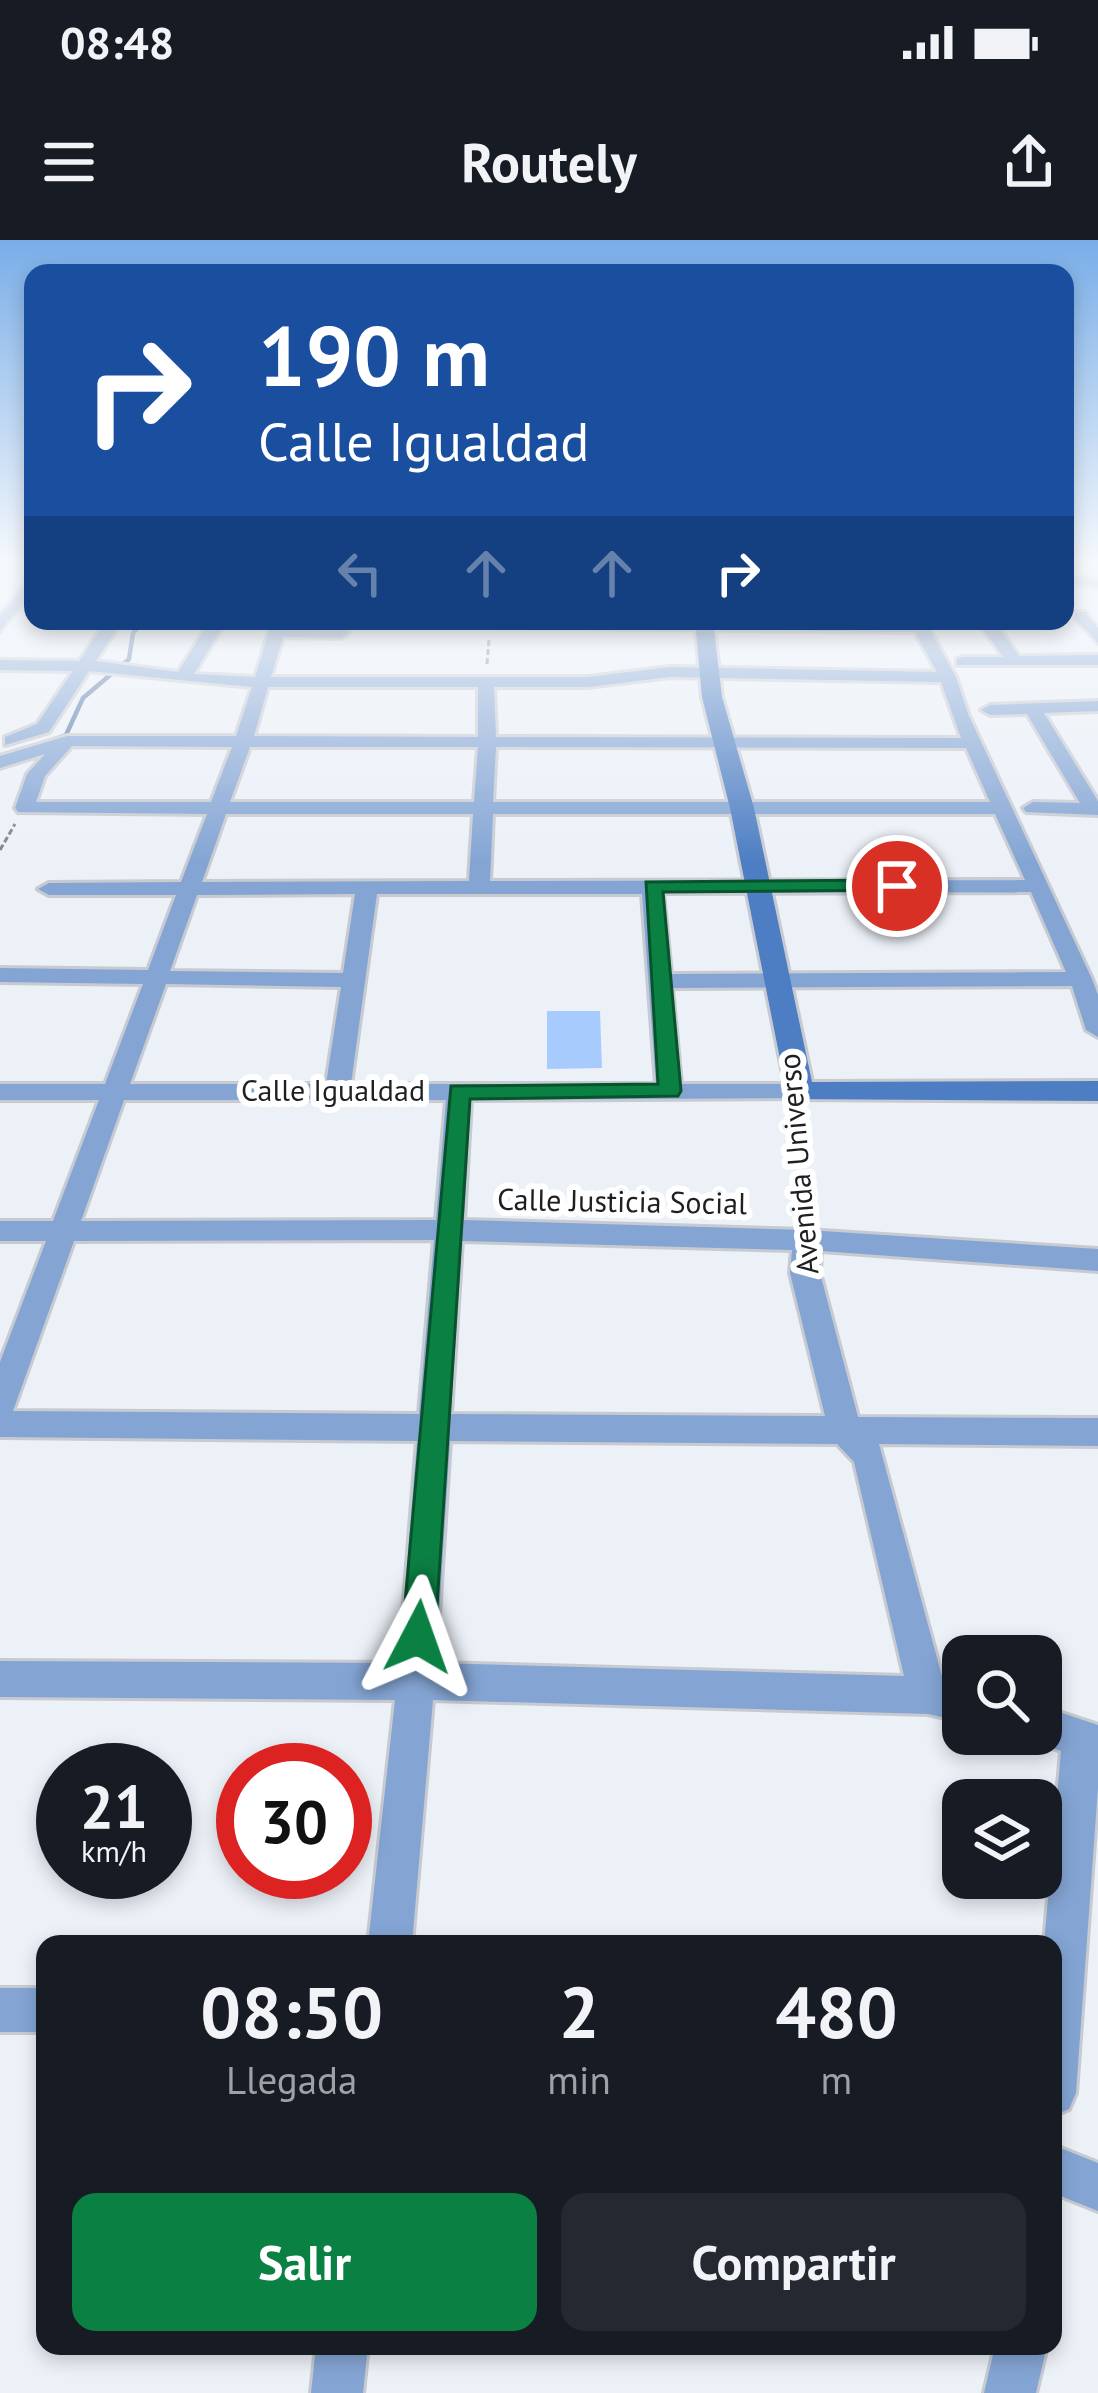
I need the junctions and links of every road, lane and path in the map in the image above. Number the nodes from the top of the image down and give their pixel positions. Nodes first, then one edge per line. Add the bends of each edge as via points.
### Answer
1 (90, 661) edge
2 (193, 661) edge
3 (267, 661) edge
4 (487, 661) edge
5 (707, 661) edge
6 (949, 661) edge
7 (1011, 661) edge
8 (0, 665) edge
9 (87, 666) junction
10 (956, 670) junction
11 (708, 673) junction
12 (183, 678) junction
13 (261, 682) junction
14 (485, 682) junction
15 (1098, 706) edge
16 (1033, 709) junction
17 (989, 710) dead end
18 (31, 734) junction
19 (244, 739) junction
20 (488, 740) junction
21 (724, 741) junction
22 (62, 742) junction
23 (971, 743) junction
24 (0, 745) edge
25 (0, 762) edge
26 (26, 808) junction
27 (218, 808) junction
28 (484, 808) junction
29 (742, 808) junction
30 (1001, 808) junction
31 (1033, 808) dead end
32 (1095, 809) edge
33 (0, 850) edge
34 (652, 886) junction
35 (758, 886) junction
36 (1036, 886) junction
37 (368, 887) junction
38 (479, 887) junction
39 (187, 888) junction
40 (49, 889) dead end
41 (0, 975) edge
42 (157, 979) junction
43 (1081, 979) junction
44 (354, 980) junction
45 (660, 981) junction
46 (777, 981) junction
47 (1098, 1030) edge
48 (1098, 1090) edge
49 (337, 1091) junction
50 (459, 1091) junction
51 (670, 1091) junction
52 (0, 1092) edge
53 (116, 1092) junction
54 (799, 1092) junction
55 (0, 1231) edge
56 (65, 1231) junction
57 (450, 1231) junction
58 (807, 1240) junction
59 (1098, 1260) edge
60 (0, 1404) edge
61 (0, 1424) edge
62 (434, 1425) junction
63 (845, 1430) junction
64 (1098, 1432) edge
65 (0, 1679) edge
66 (416, 1680) junction
67 (942, 1686) edge
68 (942, 1699) edge
69 (1090, 1742) edge
70 (391, 1935) edge
71 (1062, 1981) edge
72 (0, 2010) edge
73 (36, 2010) edge
74 (1062, 2173) edge
75 (1098, 2187) edge
76 (341, 2355) edge
77 (1019, 2355) edge
78 (337, 2393) edge
79 (1010, 2393) edge

1 - 9 street
2 - 12 street
3 - 13 street
4 - 14 path
5 - 11 street, Avenida Universo
6 - 10 street
7 - 10 street
8 - 9 street
9 - 12 street
9 - 18 street
10 - 11 street
10 - 23 street
11 - 14 street
11 - 21 street, Avenida Universo
12 - 13 street
13 - 14 street
13 - 19 street
14 - 20 street
15 - 16 street
16 - 17 street
16 - 32 street
18 - 22 street
18 - 24 street
19 - 20 street
19 - 22 street
19 - 27 street
20 - 21 street
20 - 28 street
21 - 23 street
21 - 29 street, Avenida Universo
22 - 25 street
22 - 26 street via 36,774
23 - 30 street
26 - 27 street
26 - 33 path
27 - 28 street
27 - 39 street
28 - 29 street
28 - 38 street
29 - 30 street
29 - 35 street, Avenida Universo
30 - 36 street
31 - 32 street
34 - 35 street
34 - 38 street
34 - 45 street
35 - 36 street
35 - 46 street, Avenida Universo
36 - 43 street
37 - 38 street
37 - 39 street
37 - 44 street
39 - 40 street
39 - 42 street
41 - 42 street
42 - 44 street
42 - 53 street
43 - 46 street
43 - 47 street
44 - 49 street
45 - 46 street
45 - 51 street
46 - 54 street, Avenida Universo
48 - 54 street, Calle Igualdad
49 - 50 street, Calle Igualdad
49 - 53 street, Calle Igualdad
50 - 51 street, Calle Igualdad
50 - 57 street
51 - 54 street, Calle Igualdad
52 - 53 street, Calle Igualdad
53 - 56 street
54 - 58 path, Avenida Universo
55 - 56 street, Calle Justicia Social
56 - 57 street, Calle Justicia Social
56 - 60 street
57 - 58 street, Calle Justicia Social
57 - 62 street
58 - 59 street, Calle Justicia Social
58 - 63 street, Avenida Universo via 805,1273
61 - 62 street
62 - 63 street
62 - 66 street
63 - 64 street
63 - 67 street, Avenida Universo via 869,1456
65 - 66 street
66 - 68 street
66 - 70 street
69 - 71 street
72 - 73 street
74 - 75 street
76 - 78 street
77 - 79 street

